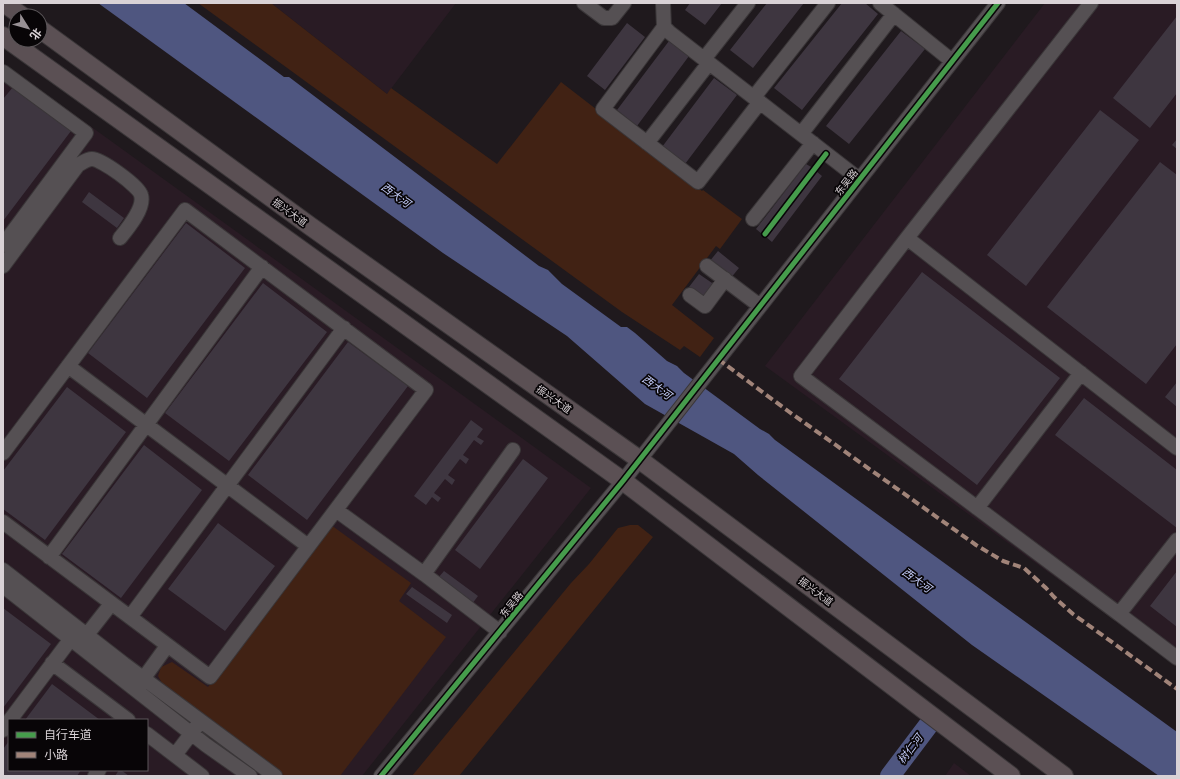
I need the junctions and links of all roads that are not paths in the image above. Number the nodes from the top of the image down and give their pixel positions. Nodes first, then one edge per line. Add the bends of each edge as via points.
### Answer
1 (584, 3) edge
2 (624, 3) edge
3 (663, 3) edge
4 (675, 3) edge
5 (748, 3) edge
6 (828, 3) edge
7 (880, 3) edge
8 (998, 3) edge
9 (1091, 3) edge
10 (894, 14) junction
11 (664, 22) junction
12 (48, 35) edge
13 (3, 36) edge
14 (707, 61) junction
15 (952, 61) junction
16 (4, 75) edge
17 (757, 100) junction
18 (802, 134) junction
19 (647, 143) junction
20 (813, 143) junction
21 (859, 179) junction
22 (753, 219) dead end
23 (120, 238) dead end
24 (907, 238) junction
25 (3, 245) edge
26 (3, 266) edge
27 (707, 266) dead end
28 (262, 267) junction
29 (725, 279) junction
30 (690, 295) dead end
31 (760, 306) junction
32 (344, 328) junction
33 (68, 366) junction
34 (1081, 373) junction
35 (147, 425) junction
36 (1177, 448) edge
37 (513, 450) dead end
38 (3, 453) edge
39 (640, 460) junction
40 (623, 481) junction
41 (227, 485) junction
42 (977, 508) junction
43 (336, 510) junction
44 (3, 522) edge
45 (1177, 540) edge
46 (308, 546) junction
47 (49, 557) junction
48 (3, 570) edge
49 (424, 574) junction
50 (3, 586) edge
51 (111, 604) junction
52 (1119, 614) junction
53 (130, 617) junction
54 (500, 632) junction
55 (79, 637) junction
56 (167, 646) junction
57 (1177, 658) edge
58 (52, 663) junction
59 (140, 684) junction
60 (11, 719) edge
61 (127, 719) edge
62 (201, 721) junction
63 (191, 733) junction
64 (148, 735) edge
65 (175, 755) junction
66 (202, 776) edge
67 (250, 776) edge
68 (275, 776) edge
69 (381, 776) edge
70 (1011, 776) edge
71 (1064, 776) edge

1 - 2 street via 604,18 612,18
3 - 11 street
4 - 11 street
5 - 14 street
6 - 17 street
7 - 10 street
8 - 15 street, 东吴路
9 - 24 street
10 - 15 street
10 - 18 street
11 - 14 street
11 - 19 street via 603,109
12 - 39 main road, 振兴大道 via 310,226
13 - 40 main road
14 - 17 street
14 - 19 street
15 - 21 street, 东吴路
16 - 25 street via 86,133
17 - 18 street
17 - 19 street via 698,182
18 - 20 street
20 - 21 street
20 - 22 street
21 - 31 street, 东吴路
23 - 26 street via 136,216 141,195 137,188 92,159 78,165
24 - 34 street
24 - 42 street via 801,376
27 - 29 street
28 - 32 street
28 - 33 street via 185,210
28 - 35 street
29 - 30 street via 705,306
29 - 31 street
31 - 39 street, 东吴路
32 - 41 street
32 - 43 street via 426,390
33 - 35 street
33 - 38 street
34 - 36 street
34 - 42 street
35 - 41 street
35 - 47 street
37 - 49 street
39 - 40 street, 东吴路
39 - 71 main road, 振兴大道
40 - 54 street, 东吴路
40 - 70 main road
41 - 46 street
41 - 53 street
42 - 52 street
43 - 46 street
43 - 49 street
44 - 47 street
45 - 52 street
46 - 56 street via 210,678
47 - 51 street
48 - 55 street
49 - 54 street
50 - 55 street
51 - 53 street
51 - 55 street
52 - 57 street
53 - 56 street
54 - 69 street, 东吴路
55 - 58 street
55 - 59 street
56 - 59 street
58 - 60 street
58 - 61 street
59 - 62 street
59 - 63 street
62 - 63 street
62 - 68 street
63 - 65 street
63 - 67 street
64 - 65 street
65 - 66 street

